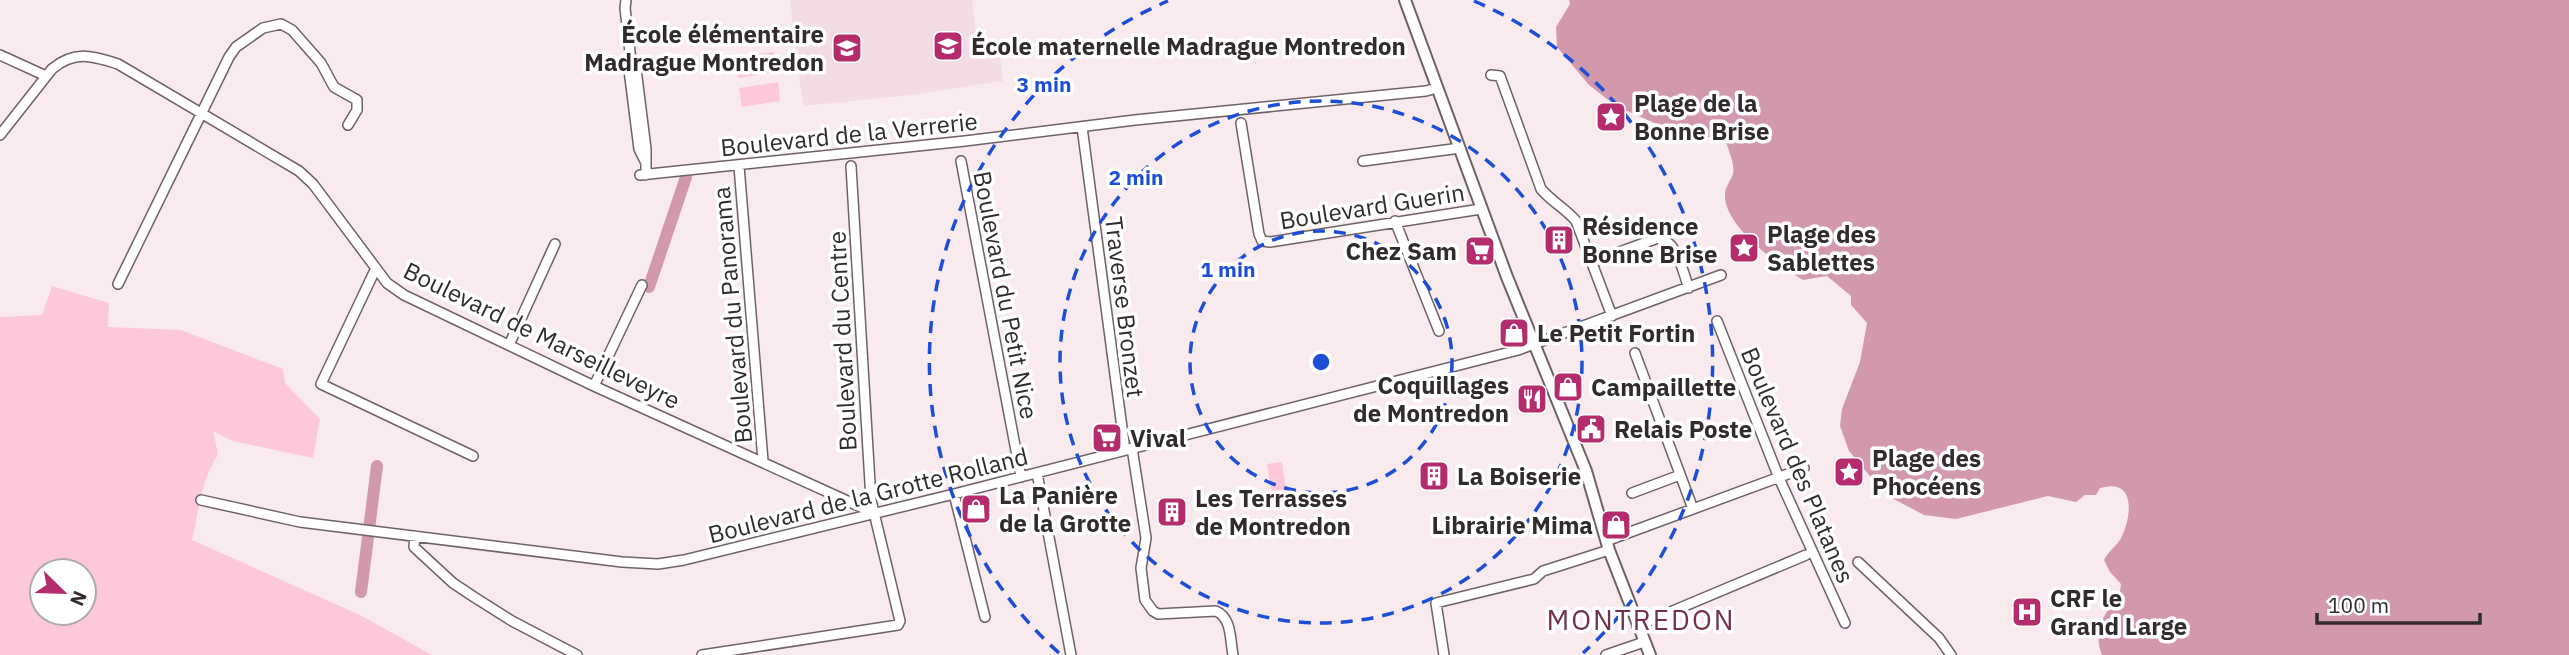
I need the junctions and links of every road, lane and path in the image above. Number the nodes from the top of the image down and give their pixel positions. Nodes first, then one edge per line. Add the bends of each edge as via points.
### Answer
1 (626, 0) edge
2 (1405, 0) edge
3 (0, 55) edge
4 (1490, 75) dead end
5 (46, 76) junction
6 (1437, 88) junction
7 (200, 113) junction
8 (1241, 123) dead end
9 (348, 125) dead end
10 (1082, 127) junction
11 (0, 135) edge
12 (1460, 148) junction
13 (961, 161) dead end
14 (1363, 161) dead end
15 (739, 166) junction
16 (851, 166) dead end
17 (1481, 209) junction
18 (1395, 221) junction
19 (555, 244) dead end
20 (1592, 262) junction
21 (376, 268) junction
22 (1721, 275) dead end
23 (118, 284) dead end
24 (642, 285) dead end
25 (1689, 288) junction
26 (1612, 316) junction
27 (1717, 321) dead end
28 (1439, 331) dead end
29 (509, 345) junction
30 (1535, 345) junction
31 (1635, 353) dead end
32 (594, 386) junction
33 (1128, 449) junction
34 (473, 456) dead end
35 (763, 461) junction
36 (1804, 468) dead end
37 (1037, 473) junction
38 (1680, 475) junction
39 (1021, 477) junction
40 (1779, 478) junction
41 (1632, 494) dead end
42 (954, 495) junction
43 (201, 500) dead end
44 (1693, 509) junction
45 (874, 513) junction
46 (415, 536) junction
47 (1607, 545) junction
48 (1807, 555) dead end
49 (1858, 562) dead end
50 (985, 617) dead end
51 (1845, 623) dead end
52 (1637, 626) junction
53 (1644, 642) junction
54 (577, 655) edge
55 (702, 655) edge
56 (1071, 655) edge
57 (1233, 655) edge
58 (1444, 655) edge
59 (1606, 655) edge
60 (1650, 655) edge
61 (1951, 655) edge

1 - 15 street, Boulevard de la Verrerie via 646,149 643,175
2 - 6 street
3 - 5 street
4 - 20 street via 1500,76 1541,190 1576,222
5 - 7 street, Boulevard de Marseilleveyre via 62,60 85,55 118,64
5 - 11 street, Boulevard de Marseilleveyre
6 - 10 street, Boulevard de la Verrerie
6 - 12 street
7 - 9 street via 232,52 262,28 275,24 292,30 321,63 334,87 357,100
7 - 21 street, Boulevard de Marseilleveyre via 307,177
7 - 23 street
8 - 18 street, Boulevard Guerin via 1262,241
10 - 15 street, Boulevard de la Verrerie
10 - 33 street, Traverse Bronzet
12 - 14 street
12 - 17 street
13 - 39 street, Boulevard du Petit Nice
15 - 35 street, Boulevard du Panorama
16 - 45 street, Boulevard du Centre
17 - 18 street, Boulevard Guerin
17 - 30 street
18 - 28 street
19 - 29 street
20 - 25 street via 1664,239 1672,245
20 - 26 street
21 - 29 street, Boulevard de Marseilleveyre via 404,295
21 - 34 street via 321,384
22 - 25 street, Boulevard de la Grotte Rolland
24 - 32 street
25 - 26 street, Boulevard de la Grotte Rolland
26 - 30 street, Boulevard de la Grotte Rolland
27 - 40 street, Boulevard des Platanes
29 - 32 street, Boulevard de Marseilleveyre
30 - 33 street, Boulevard de la Grotte Rolland
30 - 47 street via 1586,471
31 - 38 street
32 - 35 street, Boulevard de Marseilleveyre
33 - 37 street, Boulevard de la Grotte Rolland
33 - 57 street, Traverse Bronzet via 1146,538 1141,568 1145,600 1158,614 1223,614
35 - 45 street, Boulevard de Marseilleveyre
36 - 40 street
37 - 39 street, Boulevard de la Grotte Rolland
37 - 56 street
38 - 41 street
38 - 44 street
39 - 42 street, Boulevard de la Grotte Rolland
40 - 44 street
40 - 51 street, Boulevard des Platanes
42 - 45 street, Boulevard de la Grotte Rolland
42 - 50 street
43 - 46 street, Boulevard de la Grotte Rolland via 300,522
44 - 47 street
45 - 46 street, Boulevard de la Grotte Rolland via 658,564
45 - 55 street, Boulevard du Centre via 900,614 898,625
46 - 54 street via 414,547 453,583
47 - 52 street
47 - 58 street via 1534,579 1436,603
48 - 52 street
49 - 61 street via 1939,638
52 - 53 street
53 - 59 street
53 - 60 street

